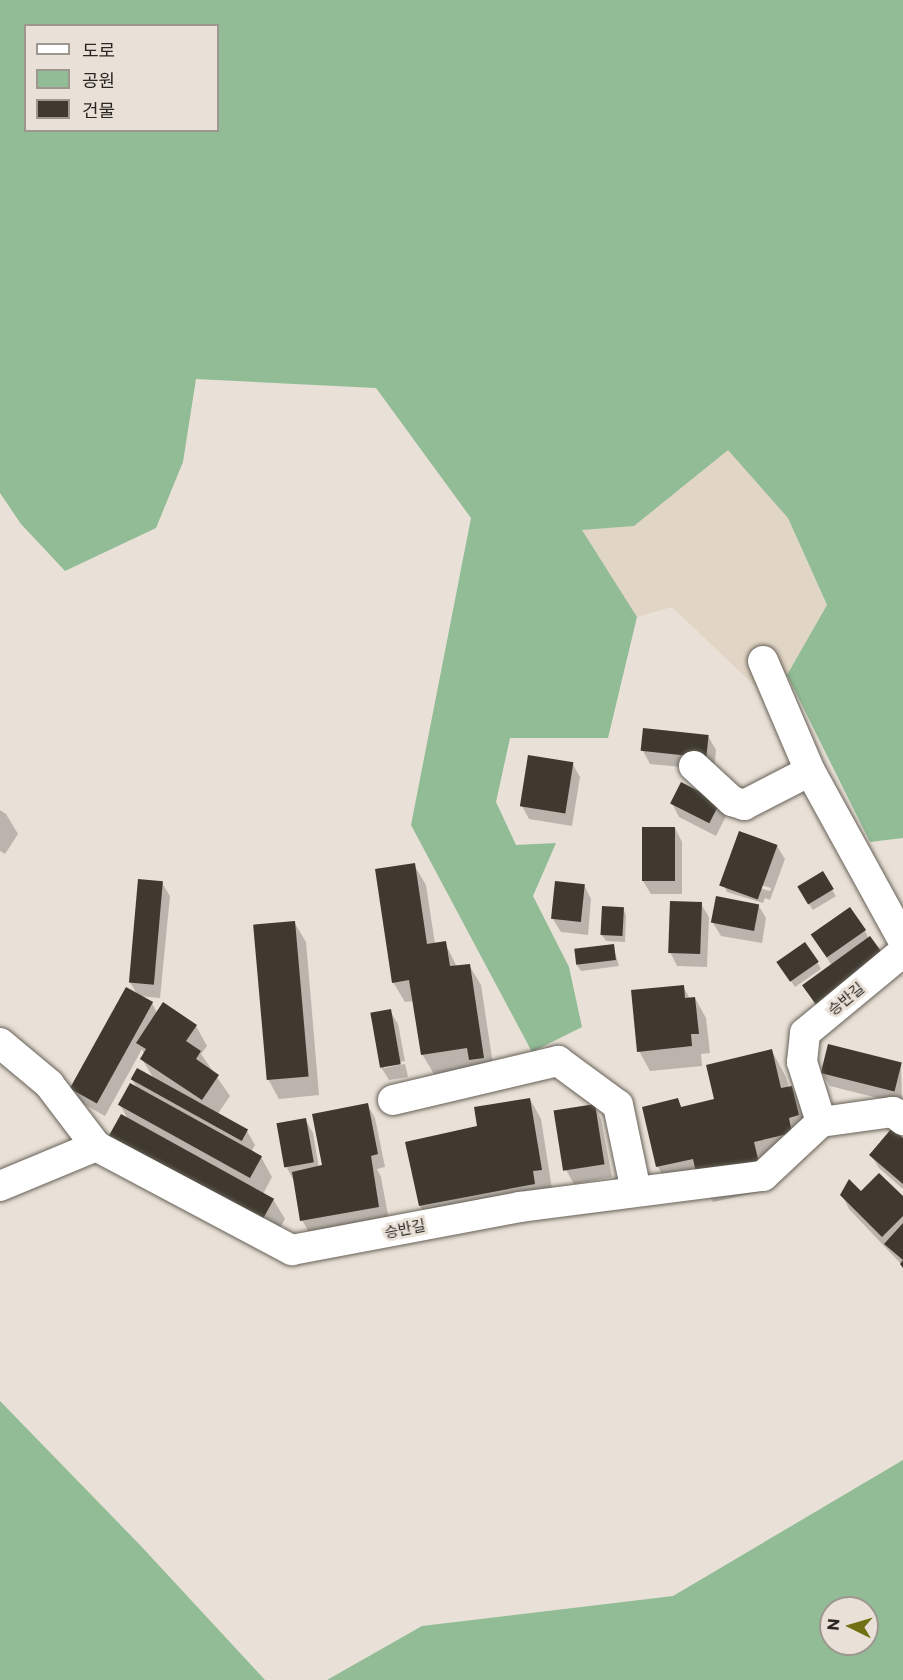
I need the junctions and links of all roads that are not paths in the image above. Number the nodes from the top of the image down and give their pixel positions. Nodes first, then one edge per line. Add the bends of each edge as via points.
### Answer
1 (763, 661) dead end
2 (694, 765) dead end
3 (810, 771) junction
4 (903, 940) edge
5 (903, 952) edge
6 (0, 1043) edge
7 (393, 1100) dead end
8 (903, 1120) edge
9 (821, 1122) junction
10 (96, 1146) junction
11 (0, 1186) edge
12 (636, 1191) junction

1 - 3 street
2 - 3 street via 732,801 744,805
3 - 4 street
5 - 9 street, 승반길 via 806,1033 802,1062
6 - 10 street via 49,1084
7 - 12 street via 558,1061 618,1105
8 - 9 street via 893,1112
9 - 12 street, 승반길 via 763,1176
10 - 11 street
10 - 12 street, 승반길 via 292,1250 519,1207

